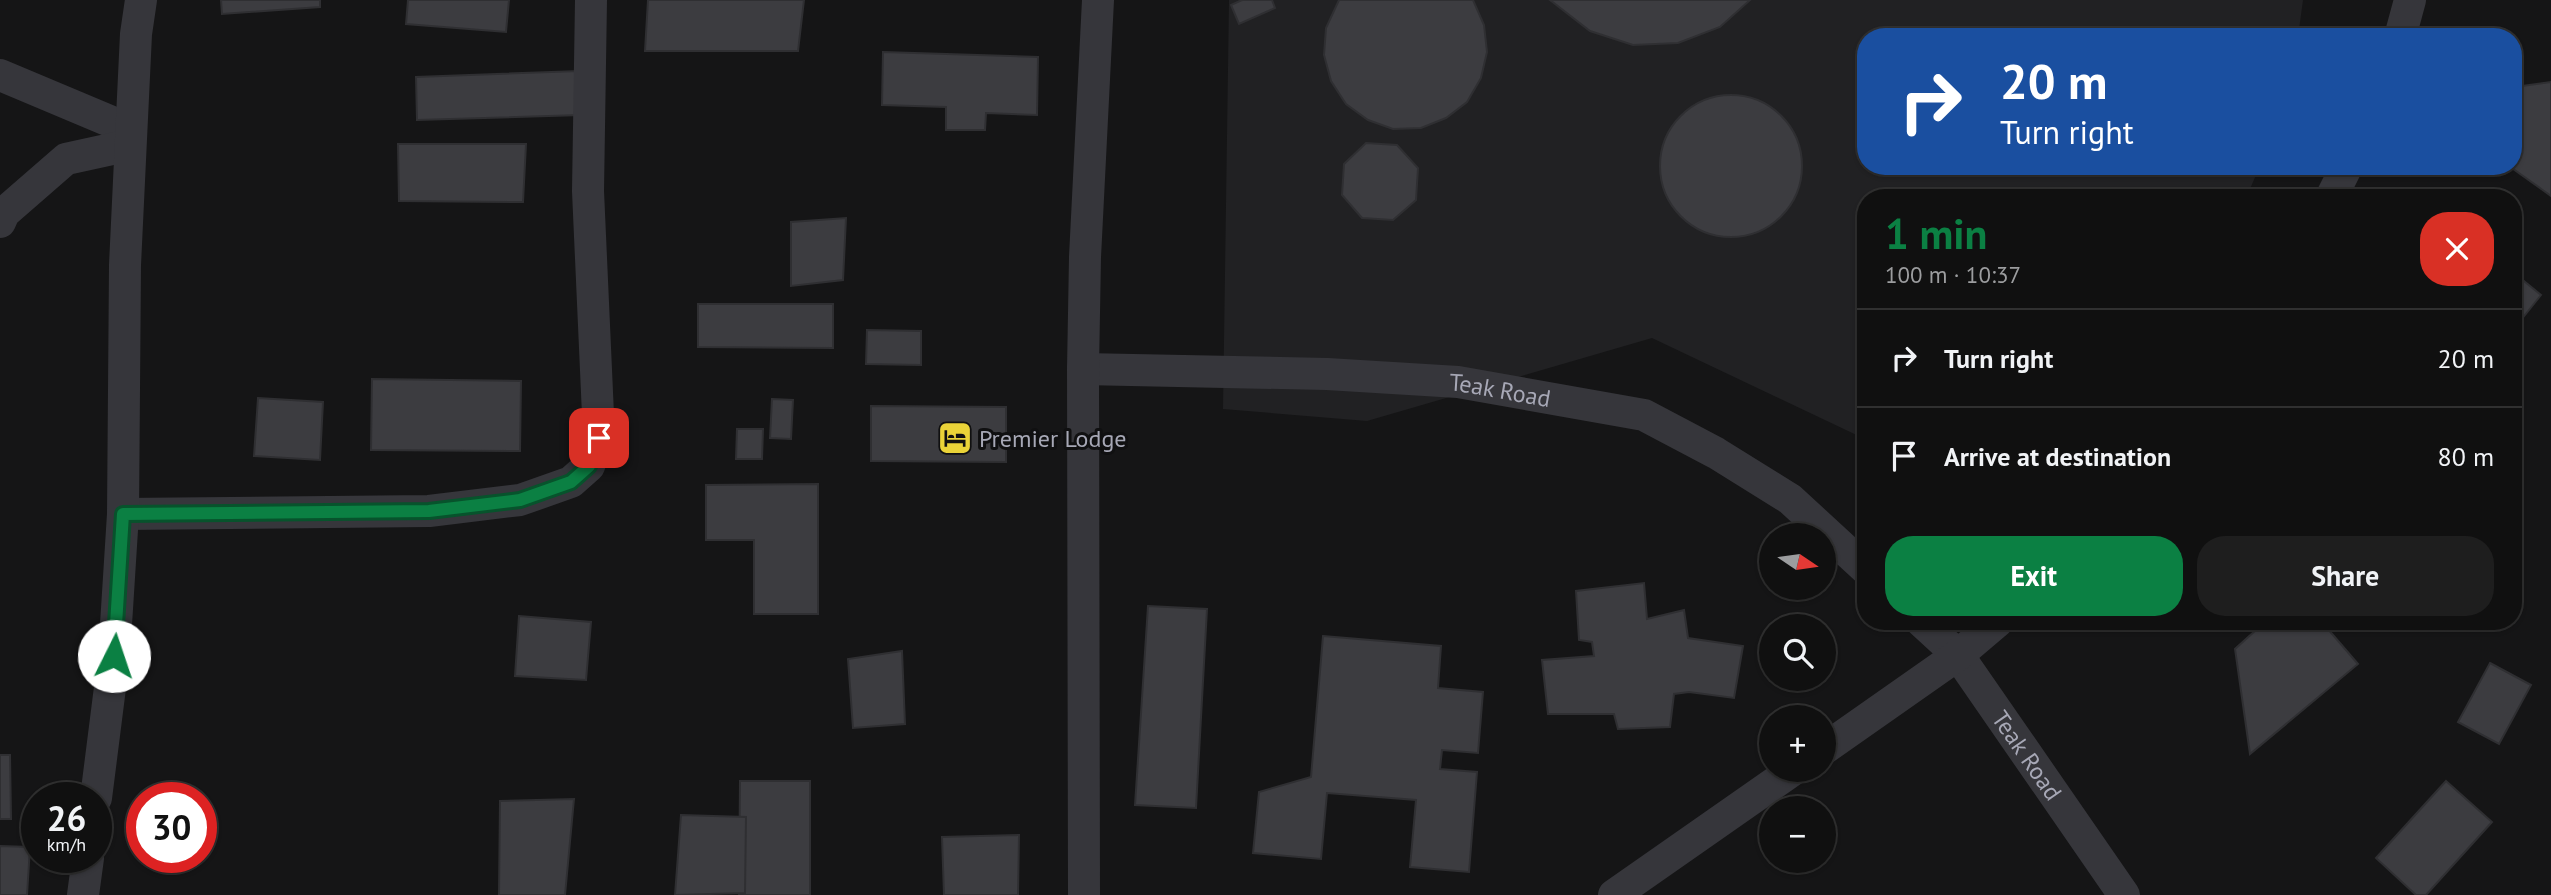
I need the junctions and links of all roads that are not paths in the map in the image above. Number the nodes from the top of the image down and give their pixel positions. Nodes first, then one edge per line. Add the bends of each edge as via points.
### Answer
1 (141, 0) edge
2 (591, 0) edge
3 (1098, 0) edge
4 (2410, 0) edge
5 (2402, 28) edge
6 (0, 75) edge
7 (130, 138) junction
8 (0, 222) edge
9 (1083, 369) junction
10 (123, 514) junction
11 (1857, 561) edge
12 (1931, 630) edge
13 (1987, 630) edge
14 (1958, 655) junction
15 (1836, 741) edge
16 (98, 782) edge
17 (1776, 782) edge
18 (86, 873) edge
19 (83, 895) edge
20 (1084, 895) edge
21 (1614, 895) edge
22 (2124, 895) edge

1 - 7 street
2 - 10 street via 588,191 599,438 589,466 571,482 520,500 429,511
3 - 9 street
4 - 5 street
6 - 7 street
7 - 8 street via 66,159
7 - 10 street
9 - 11 street, Teak Road via 1458,382 1644,415 1790,499
9 - 20 street
10 - 16 street via 114,656
12 - 14 street, Teak Road
13 - 14 street
14 - 15 street
14 - 22 street, Teak Road
17 - 21 street
18 - 19 street

